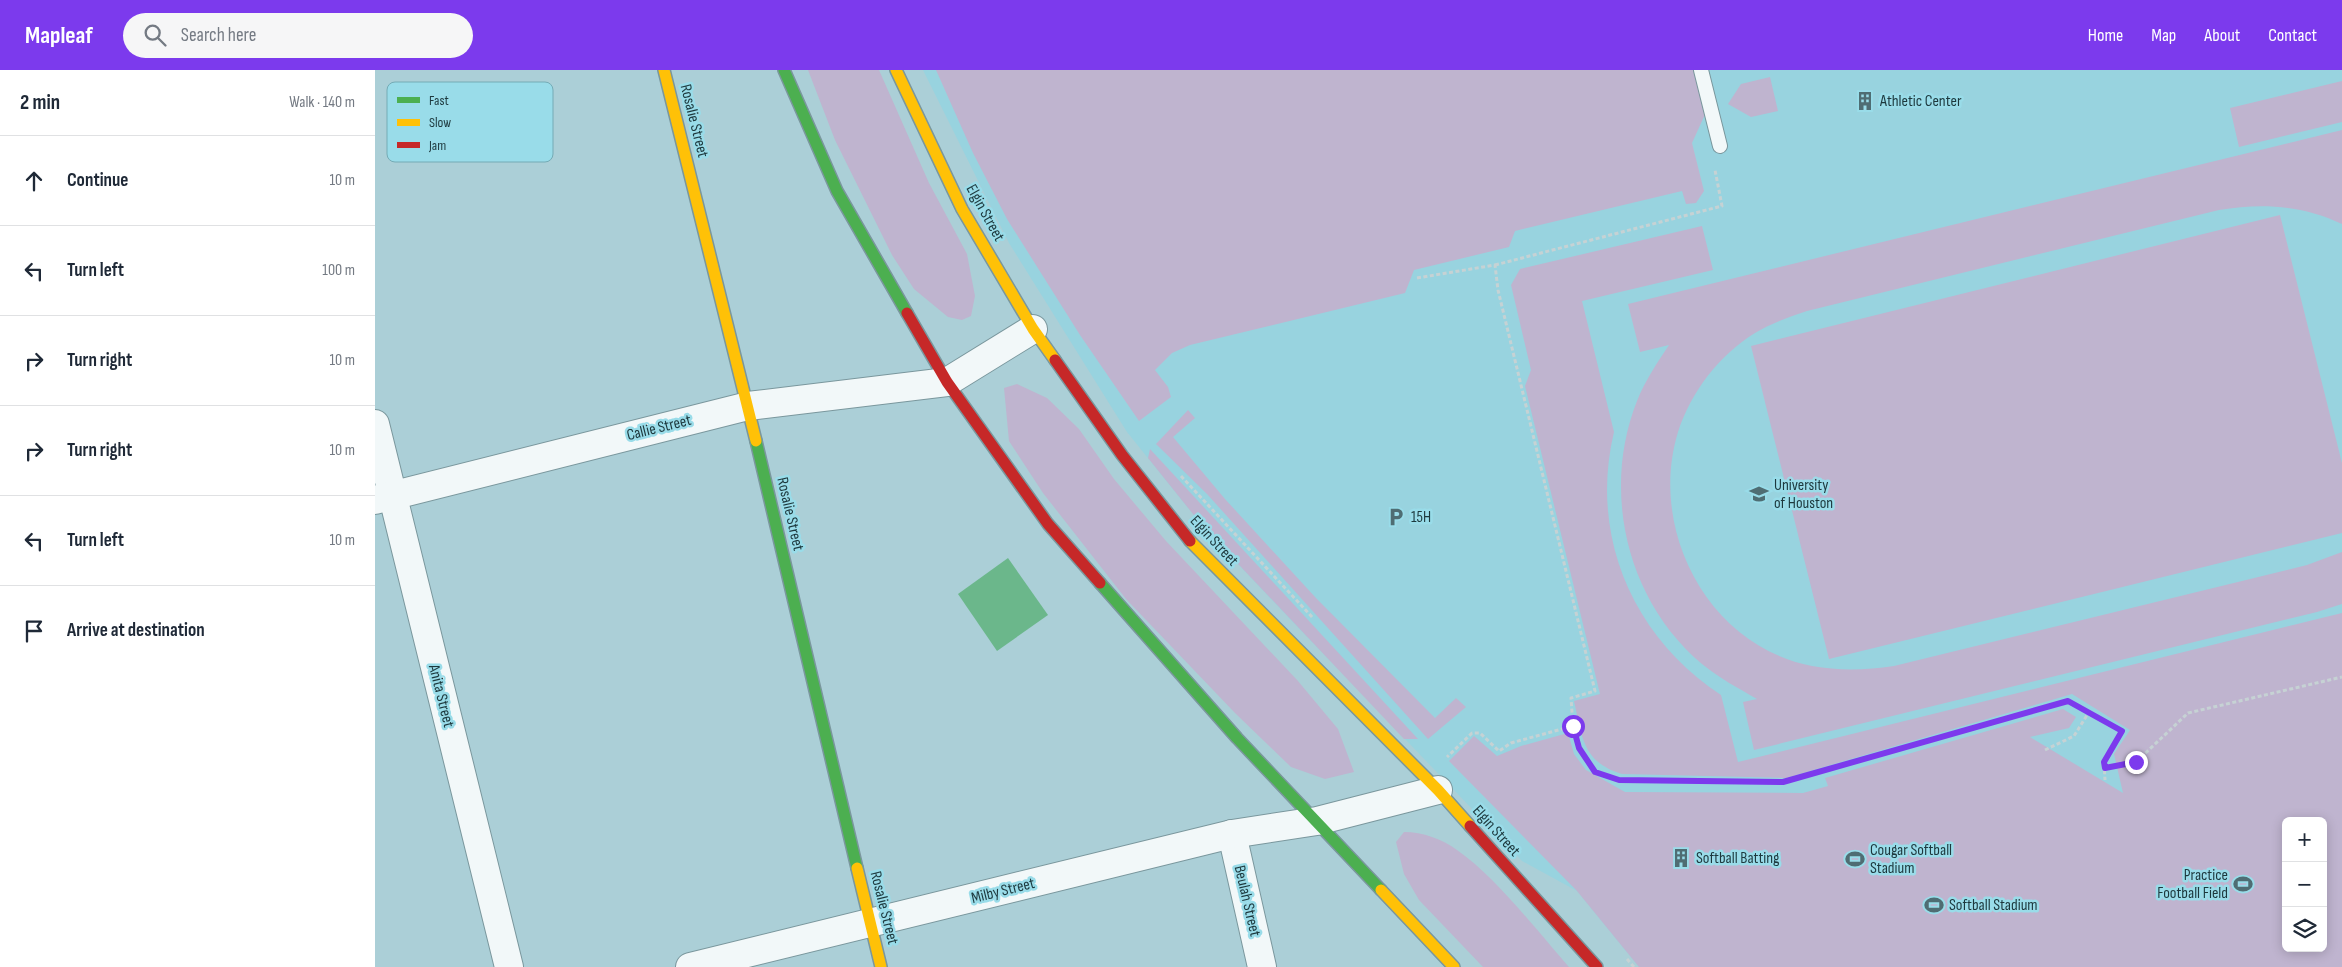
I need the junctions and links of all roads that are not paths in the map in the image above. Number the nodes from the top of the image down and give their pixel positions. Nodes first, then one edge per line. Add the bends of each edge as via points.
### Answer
1 (665, 70) edge
2 (784, 70) edge
3 (896, 70) edge
4 (1701, 70) edge
5 (1720, 146) dead end
6 (1033, 328) junction
7 (947, 382) junction
8 (748, 406) junction
9 (375, 424) edge
10 (383, 498) edge
11 (1438, 790) junction
12 (1317, 821) junction
13 (1232, 834) junction
14 (870, 924) junction
15 (509, 967) edge
16 (690, 967) edge
17 (881, 967) edge
18 (1262, 967) edge
19 (1454, 967) edge
20 (1597, 967) edge

1 - 8 main road, Rosalie Street
2 - 7 main road via 837,191
3 - 6 main road, Elgin Street via 962,209
4 - 5 lane
6 - 7 street
6 - 11 main road, Elgin Street via 1122,455 1192,544
7 - 8 street, Callie Street
7 - 12 main road via 1048,524 1237,738
8 - 10 street, Callie Street
8 - 14 main road, Rosalie Street
9 - 10 street, Anita Street
10 - 15 street, Anita Street
11 - 12 street, Milby Street
11 - 20 main road, Elgin Street
12 - 13 street, Milby Street
12 - 19 main road
13 - 14 street, Milby Street
13 - 18 street, Beulah Street
14 - 16 street, Milby Street
14 - 17 main road, Rosalie Street

